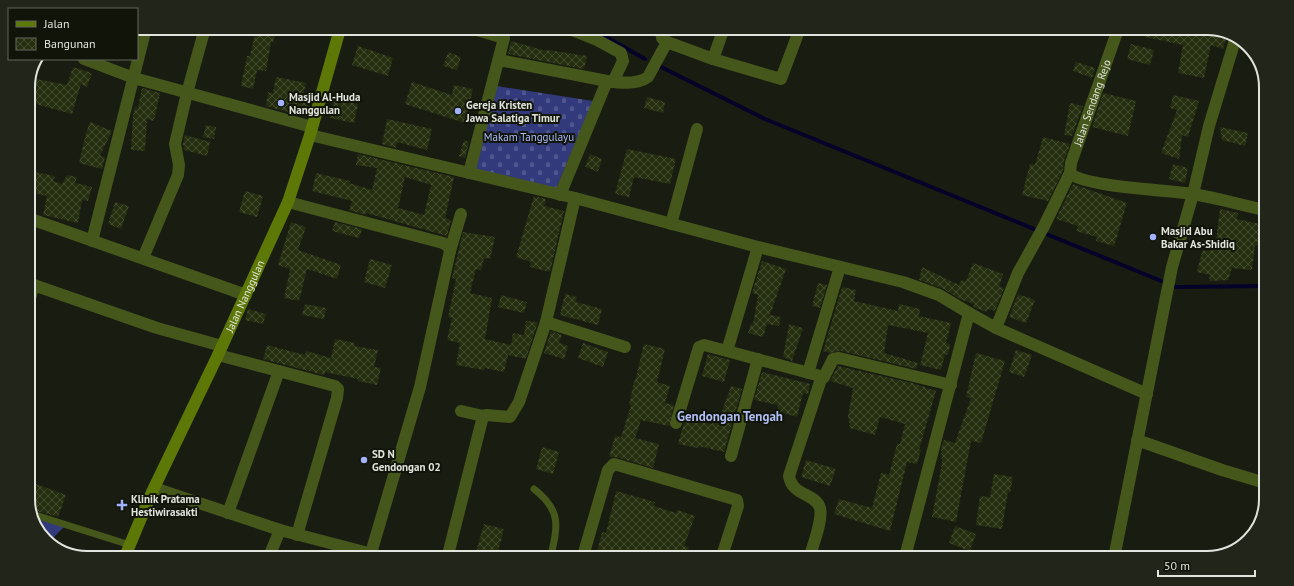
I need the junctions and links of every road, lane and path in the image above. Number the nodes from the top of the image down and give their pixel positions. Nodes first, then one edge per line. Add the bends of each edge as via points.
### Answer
1 (144, 35) edge
2 (203, 35) edge
3 (338, 35) edge
4 (505, 35) edge
5 (584, 35) edge
6 (662, 35) edge
7 (720, 35) edge
8 (798, 35) edge
9 (1116, 35) edge
10 (667, 42) junction
11 (1234, 43) edge
12 (713, 59) junction
13 (87, 60) edge
14 (499, 60) junction
15 (134, 78) junction
16 (610, 82) junction
17 (187, 94) junction
18 (697, 129) dead end
19 (311, 131) junction
20 (470, 173) junction
21 (1070, 173) junction
22 (1193, 194) junction
23 (560, 195) junction
24 (575, 198) junction
25 (288, 202) junction
26 (1259, 209) edge
27 (461, 214) dead end
28 (35, 221) edge
29 (671, 224) junction
30 (92, 241) junction
31 (758, 247) junction
32 (450, 251) junction
33 (143, 258) junction
34 (840, 267) junction
35 (35, 285) edge
36 (246, 295) junction
37 (969, 313) junction
38 (546, 322) junction
39 (996, 328) junction
40 (625, 347) dead end
41 (220, 350) junction
42 (728, 351) junction
43 (758, 359) junction
44 (279, 371) junction
45 (808, 372) junction
46 (822, 376) junction
47 (951, 386) junction
48 (1147, 394) junction
49 (461, 411) dead end
50 (483, 416) junction
51 (676, 423) dead end
52 (1137, 440) junction
53 (731, 456) dead end
54 (1259, 481) edge
55 (154, 488) junction
56 (534, 489) dead end
57 (228, 513) junction
58 (38, 516) edge
59 (280, 530) junction
60 (297, 535) junction
61 (128, 549) edge
62 (271, 551) edge
63 (362, 551) edge
64 (375, 551) edge
65 (449, 551) edge
66 (552, 551) edge
67 (584, 551) edge
68 (724, 551) edge
69 (811, 551) edge
70 (907, 551) edge
71 (1115, 551) edge

1 - 15 street
2 - 17 street
3 - 19 street, Jalan Nanggulan
4 - 14 street
5 - 16 street via 621,54 623,61
6 - 10 street
7 - 12 street
8 - 12 street via 781,79
9 - 21 street, Jalan Sendang Rejo via 1071,163
10 - 12 street
10 - 16 street via 648,77 638,82
11 - 22 street via 1208,126
13 - 15 street
14 - 16 street
14 - 20 street
15 - 17 street
15 - 30 street
16 - 23 street
17 - 19 street
17 - 33 street via 176,144 178,174
18 - 29 street
19 - 20 street
19 - 25 street, Jalan Nanggulan
20 - 23 street
21 - 22 street via 1076,178 1121,187
21 - 39 street, Jalan Sendang Rejo via 1018,273
22 - 26 street
22 - 48 street via 1172,267
23 - 24 street
24 - 29 street
24 - 38 street
25 - 32 street via 443,243
25 - 36 street, Jalan Nanggulan
27 - 32 street
28 - 30 street
29 - 31 street
30 - 33 street
31 - 34 street
31 - 42 street
32 - 64 street via 420,387
33 - 36 street
34 - 37 street via 903,282 939,295
34 - 45 street
35 - 41 street
36 - 41 street, Jalan Nanggulan
37 - 39 street
37 - 47 street
38 - 40 street
38 - 50 street via 520,402 510,417
39 - 48 street
41 - 44 street
41 - 55 street, Jalan Nanggulan
42 - 43 street
42 - 51 street via 704,345 699,347
43 - 45 street
43 - 53 street
44 - 57 street
44 - 60 street via 338,389
45 - 46 street
46 - 47 street via 826,375 833,359 839,358
46 - 69 street via 789,476 794,488 818,503 820,508 819,525
47 - 70 street
48 - 52 street
49 - 50 street
50 - 65 street
52 - 54 street
52 - 71 street
55 - 57 street
55 - 61 street, Jalan Nanggulan
56 - 66 lane via 546,499 555,517 557,531
57 - 59 street
58 - 61 lane
59 - 60 street
59 - 62 street
60 - 63 street
67 - 68 street via 608,470 614,464 737,500 738,506

